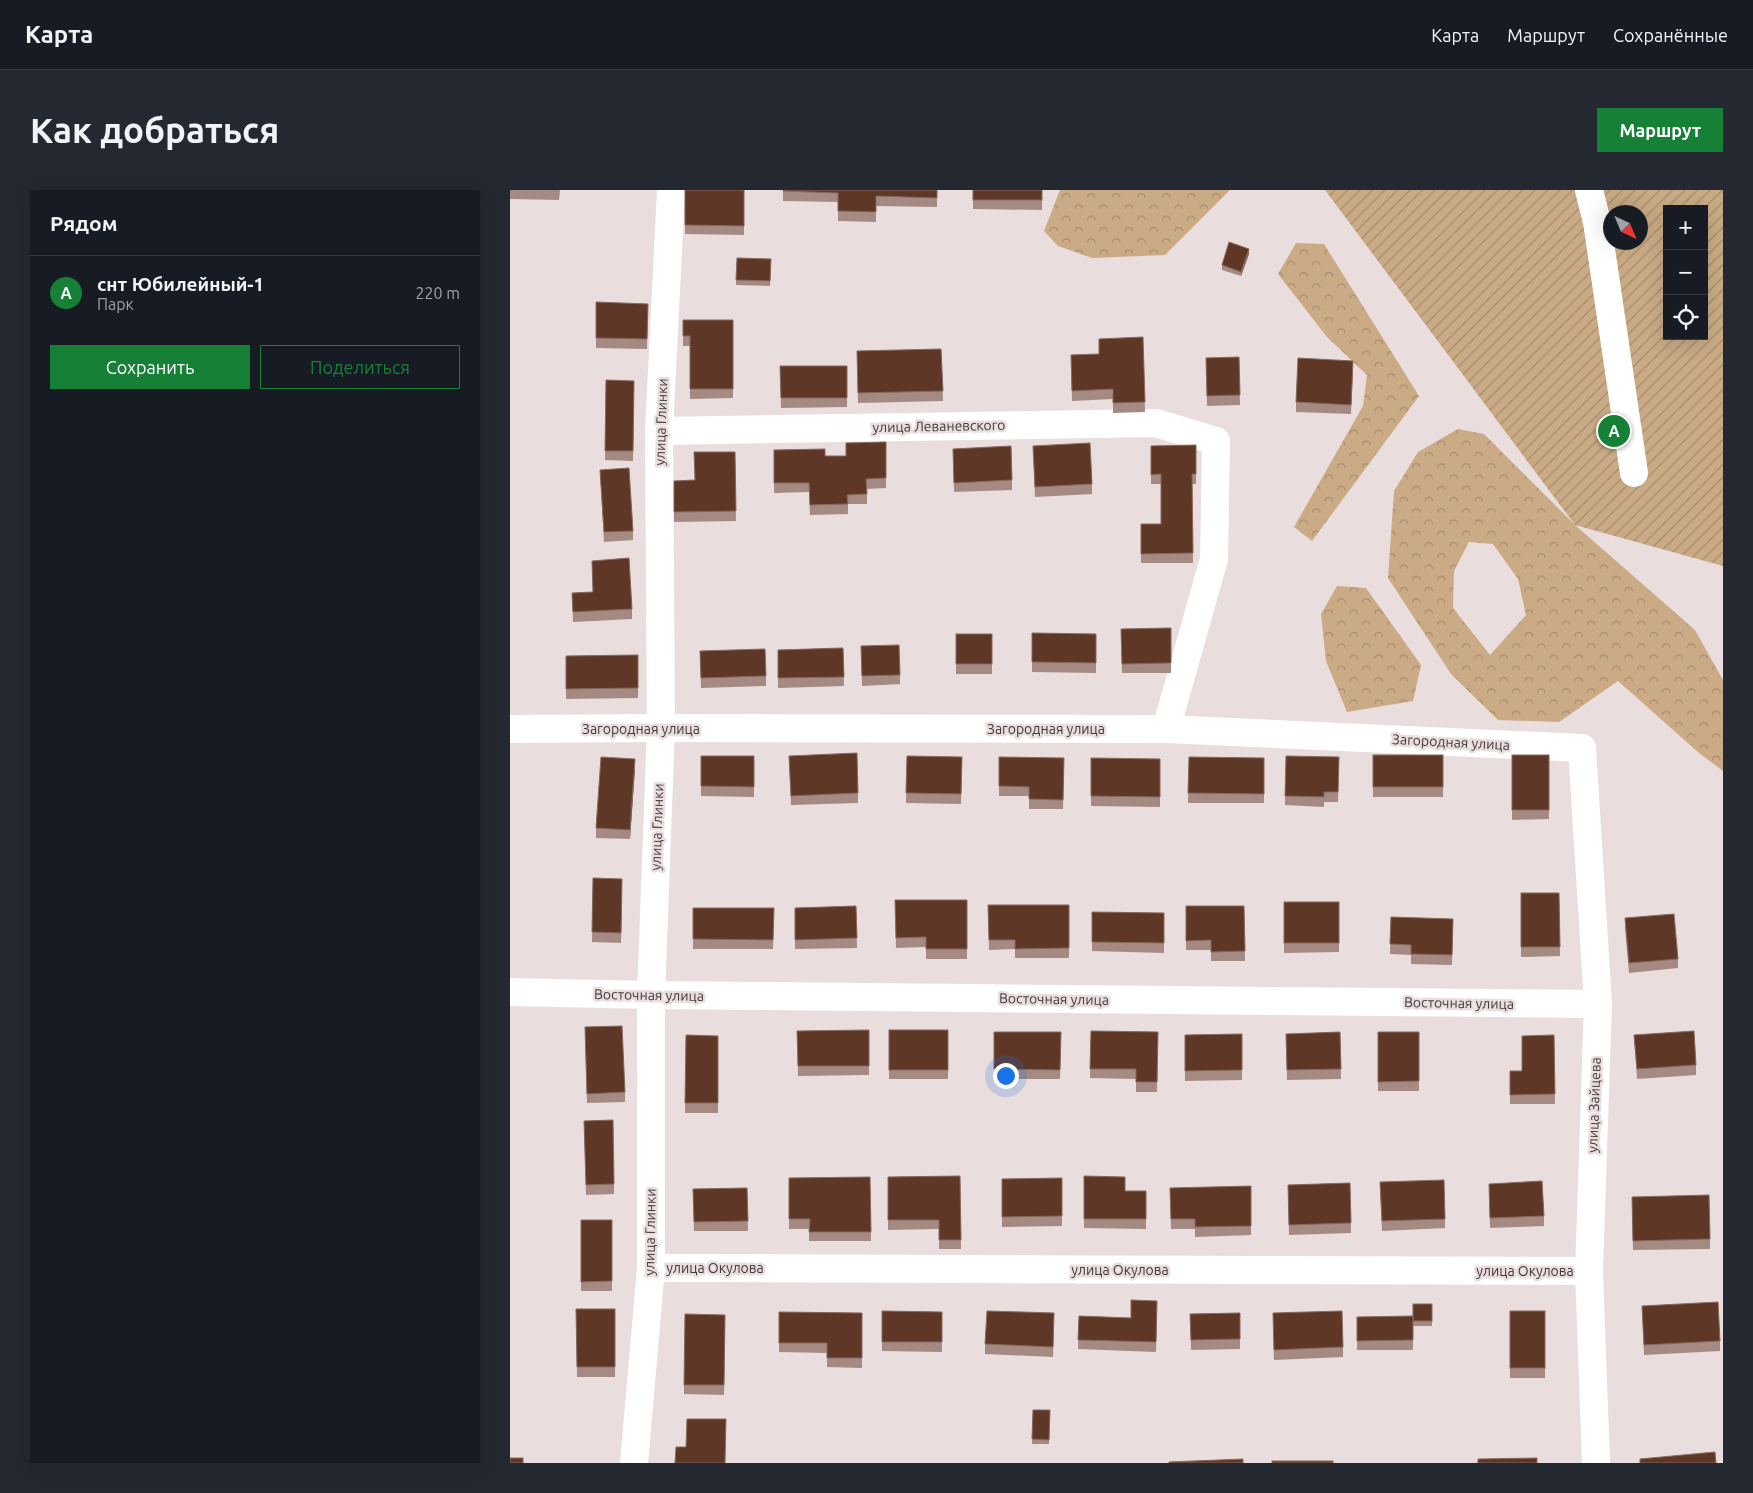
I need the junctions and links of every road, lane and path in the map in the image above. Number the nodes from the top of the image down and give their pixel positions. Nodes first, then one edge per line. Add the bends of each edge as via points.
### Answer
1 (671, 190) edge
2 (1589, 190) edge
3 (659, 431) junction
4 (1634, 473) dead end
5 (661, 728) junction
6 (510, 730) edge
7 (1166, 730) junction
8 (1582, 748) joint
9 (510, 992) edge
10 (651, 995) junction
11 (1598, 1004) junction
12 (651, 1268) junction
13 (1589, 1271) junction
14 (634, 1463) edge
15 (1596, 1463) edge

1 - 3 street, улица Глинки
2 - 4 street via 1597,222
3 - 5 street, улица Глинки
3 - 7 street, улица Леваневского via 1156,423 1216,441 1214,559
5 - 6 street, Загородная улица
5 - 7 street, Загородная улица
5 - 10 street, улица Глинки
7 - 8 street, Загородная улица
8 - 11 street, улица Зайцева
9 - 10 street, Восточная улица
10 - 11 street, Восточная улица
10 - 12 street, улица Глинки
11 - 13 street, улица Зайцева
12 - 13 street, улица Окулова
12 - 14 street, улица Глинки
13 - 15 street, улица Зайцева

